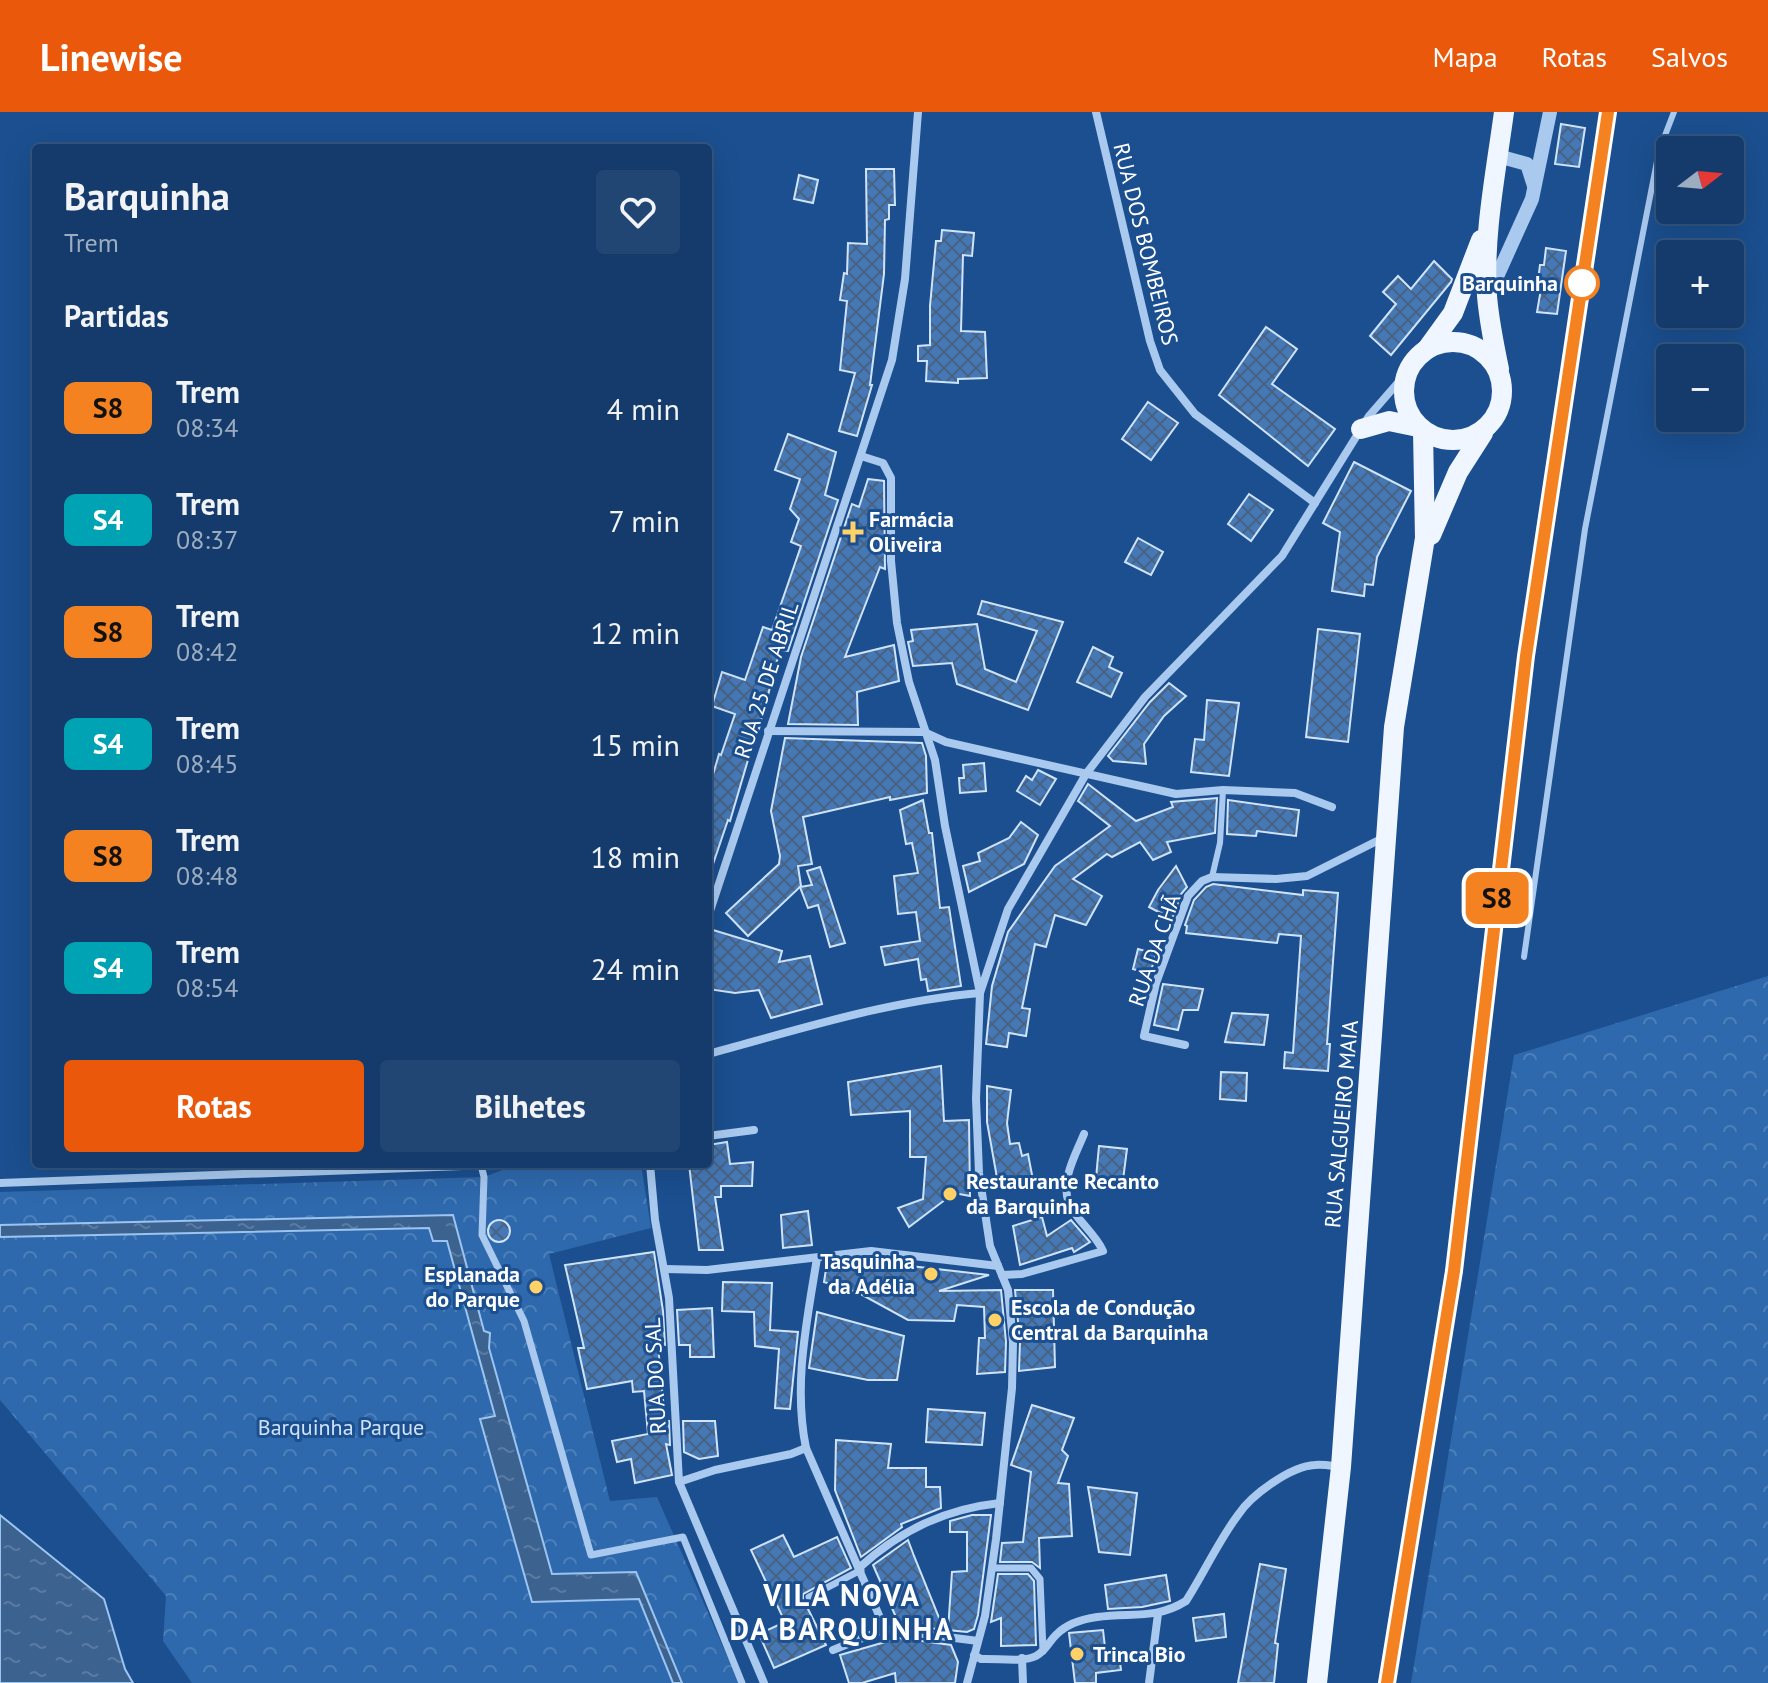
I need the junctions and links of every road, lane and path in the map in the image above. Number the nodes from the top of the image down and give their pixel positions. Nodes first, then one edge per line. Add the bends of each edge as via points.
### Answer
1 (918, 112) edge
2 (1096, 112) edge
3 (1504, 112) edge
4 (1550, 112) edge
5 (1674, 112) edge
6 (1544, 137) junction
7 (1498, 156) junction
8 (1523, 161) junction
9 (1532, 199) junction
10 (1491, 202) junction
11 (1487, 298) junction
12 (1427, 349) junction
13 (1409, 370) junction
14 (1501, 381) junction
15 (1489, 425) junction
16 (1361, 429) junction
17 (1420, 429) junction
18 (861, 456) junction
19 (1315, 503) junction
20 (1420, 570) junction
21 (768, 731) junction
22 (924, 732) junction
23 (1086, 774) junction
24 (1223, 790) junction
25 (1332, 807) dead end
26 (1386, 836) junction
27 (1212, 877) junction
28 (712, 905) edge
29 (1524, 957) dead end
30 (980, 993) junction
31 (1185, 1045) dead end
32 (712, 1053) edge
33 (754, 1130) dead end
34 (1084, 1134) dead end
35 (712, 1135) edge
36 (401, 1168) edge
37 (482, 1168) edge
38 (650, 1168) edge
39 (0, 1183) edge
40 (817, 1258) junction
41 (665, 1269) junction
42 (1000, 1270) junction
43 (806, 1448) junction
44 (1341, 1467) junction
45 (679, 1482) junction
46 (1000, 1503) junction
47 (992, 1568) junction
48 (860, 1569) junction
49 (809, 1597) dead end
50 (1158, 1614) junction
51 (885, 1629) junction
52 (978, 1641) junction
53 (833, 1650) dead end
54 (1043, 1651) junction
55 (974, 1655) junction
56 (1022, 1658) junction
57 (742, 1683) edge
58 (764, 1683) edge
59 (967, 1683) edge
60 (1023, 1683) edge
61 (1149, 1683) edge
62 (1317, 1683) edge

1 - 18 street, RUA 25 DE ABRIL via 905,279 892,360
2 - 19 street, RUA DOS BOMBEIROS via 1160,370 1195,414
3 - 7 main road
4 - 6 street
5 - 29 lane via 1659,151 1585,529
6 - 8 street
6 - 9 street
7 - 8 street
7 - 10 main road
8 - 9 street via 1533,178
9 - 11 street
10 - 11 main road
10 - 12 main road via 1473,267 1445,326
11 - 14 main road
12 - 13 main road
12 - 14 main road via 1445,343 1472,345 1489,358
13 - 16 street
13 - 17 main road via 1403,386 1405,403
14 - 15 main road via 1500,407
15 - 17 main road via 1468,438 1452,440
15 - 20 main road, RUA SALGUEIRO MAIA via 1458,472
16 - 17 main road via 1389,421
16 - 19 street
17 - 20 main road, RUA SALGUEIRO MAIA via 1426,513
18 - 21 street, RUA 25 DE ABRIL
18 - 22 street via 883,463 889,472 897,623
19 - 23 street via 1282,556 1145,697
20 - 26 main road, RUA SALGUEIRO MAIA via 1394,727
21 - 22 street
21 - 28 street, RUA 25 DE ABRIL
22 - 23 street via 946,742
22 - 30 street via 935,760
23 - 24 street via 1176,794
23 - 30 street via 1008,909
24 - 25 street via 1295,793
24 - 27 lane
26 - 27 street via 1307,876
26 - 44 main road, RUA SALGUEIRO MAIA
27 - 31 street, RUA DA CHÃ via 1188,896 1156,983 1144,1036
30 - 32 street via 891,1007
30 - 42 street via 976,1099 983,1208
33 - 35 street
34 - 42 street via 1067,1180 1069,1203 1103,1251 1022,1274
36 - 39 street
37 - 57 street via 482,1235 524,1321 591,1555 683,1537
38 - 41 street, RUA DO SAL
40 - 41 street via 707,1270
40 - 42 street via 871,1251
40 - 43 street via 800,1360
41 - 45 street, RUA DO SAL
42 - 46 street via 1013,1342
43 - 45 street
43 - 48 street
44 - 50 street via 1304,1467 1265,1489 1239,1513 1186,1601
44 - 62 main road, RUA SALGUEIRO MAIA
45 - 58 street
46 - 47 street
46 - 48 street via 951,1511 922,1523 885,1544
47 - 52 street
47 - 54 street via 1031,1568 1040,1579
48 - 49 street
48 - 51 street
50 - 54 street via 1096,1617 1069,1625
50 - 61 street
51 - 52 street
51 - 53 street
52 - 55 street
54 - 56 street
55 - 56 street
55 - 59 street
56 - 60 street

